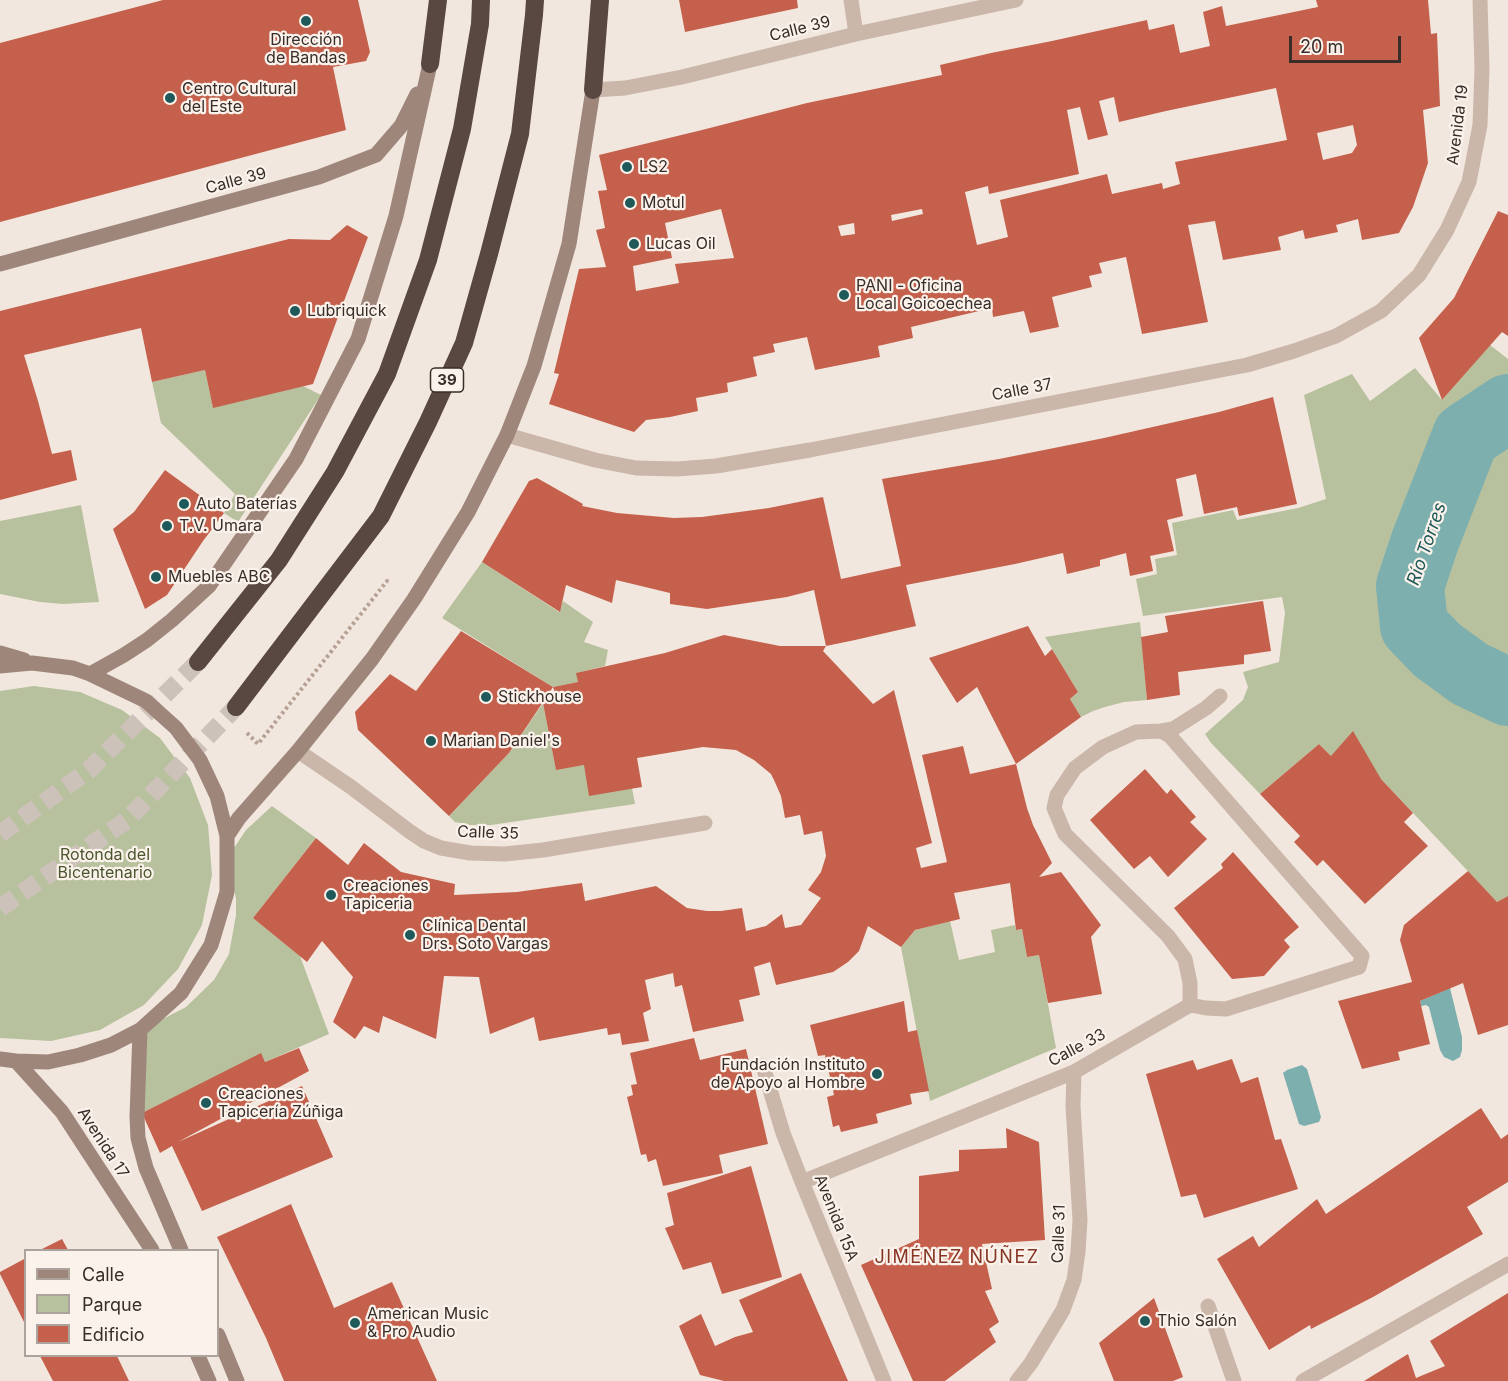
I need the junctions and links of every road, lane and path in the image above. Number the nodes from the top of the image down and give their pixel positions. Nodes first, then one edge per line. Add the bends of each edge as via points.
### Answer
1 (438, 0) edge
2 (481, 0) edge
3 (535, 0) edge
4 (600, 0) edge
5 (850, 0) edge
6 (1016, 0) edge
7 (1480, 0) edge
8 (856, 34) junction
9 (430, 64) junction
10 (593, 90) junction
11 (1469, 182) joint
12 (0, 264) edge
13 (507, 435) junction
14 (0, 653) edge
15 (198, 662) tunnel mouth
16 (32, 663) junction
17 (0, 666) edge
18 (90, 674) junction
19 (1220, 696) dead end
20 (236, 707) tunnel mouth
21 (1161, 731) junction
22 (298, 752) junction
23 (705, 823) dead end
24 (226, 836) junction
25 (1190, 1005) junction
26 (140, 1030) junction
27 (0, 1059) edge
28 (16, 1061) junction
29 (763, 1066) dead end
30 (1074, 1072) junction
31 (802, 1182) junction
32 (151, 1249) edge
33 (180, 1249) edge
34 (1508, 1264) edge
35 (1208, 1306) dead end
36 (219, 1337) edge
37 (198, 1357) edge
38 (209, 1381) edge
39 (237, 1381) edge
40 (884, 1381) edge
41 (1017, 1381) edge
42 (1234, 1381) edge
43 (1303, 1381) edge

1 - 9 highway
2 - 15 highway via 462,129 428,260 387,374 335,472 279,560
3 - 20 highway, 39 via 520,134 464,343 381,516
4 - 10 highway
5 - 8 street
6 - 8 street, Calle 39
7 - 11 street, Avenida 19 via 1480,125
8 - 10 street, Calle 39 via 682,77
9 - 12 main road, Calle 39 via 401,126 376,155 319,177
9 - 18 main road via 396,216 358,339 296,459 209,586 147,640
10 - 13 main road via 569,244 534,366
11 - 13 street, Calle 37 via 1447,230 1419,275 1381,310 1336,336 1247,365 716,466 636,468
13 - 22 main road via 468,512 414,599
14 - 16 main road
16 - 17 main road
16 - 18 main road
18 - 24 main road via 146,701 176,728 200,760 217,796
19 - 21 street via 1180,725
21 - 25 street via 1136,732 1103,747 1075,768 1057,795 1054,808 1065,834 1168,936 1185,959
21 - 25 street via 1170,736 1362,956 1359,967 1226,1009
22 - 23 street, Calle 35 via 424,841 451,850 505,854 543,850
22 - 24 main road
24 - 26 main road via 227,892 211,945 181,993
25 - 30 street, Calle 33
26 - 28 main road via 80,1055 48,1062
26 - 33 main road, Avenida 17 via 138,1138
27 - 28 main road
28 - 32 main road, Avenida 17 via 62,1112
29 - 31 street, Avenida 15A
30 - 31 street, Calle 33
30 - 41 street, Calle 31 via 1080,1220 1074,1280 1063,1310
31 - 40 street, Avenida 15A
34 - 43 street
35 - 42 street
36 - 39 main road
37 - 38 main road

